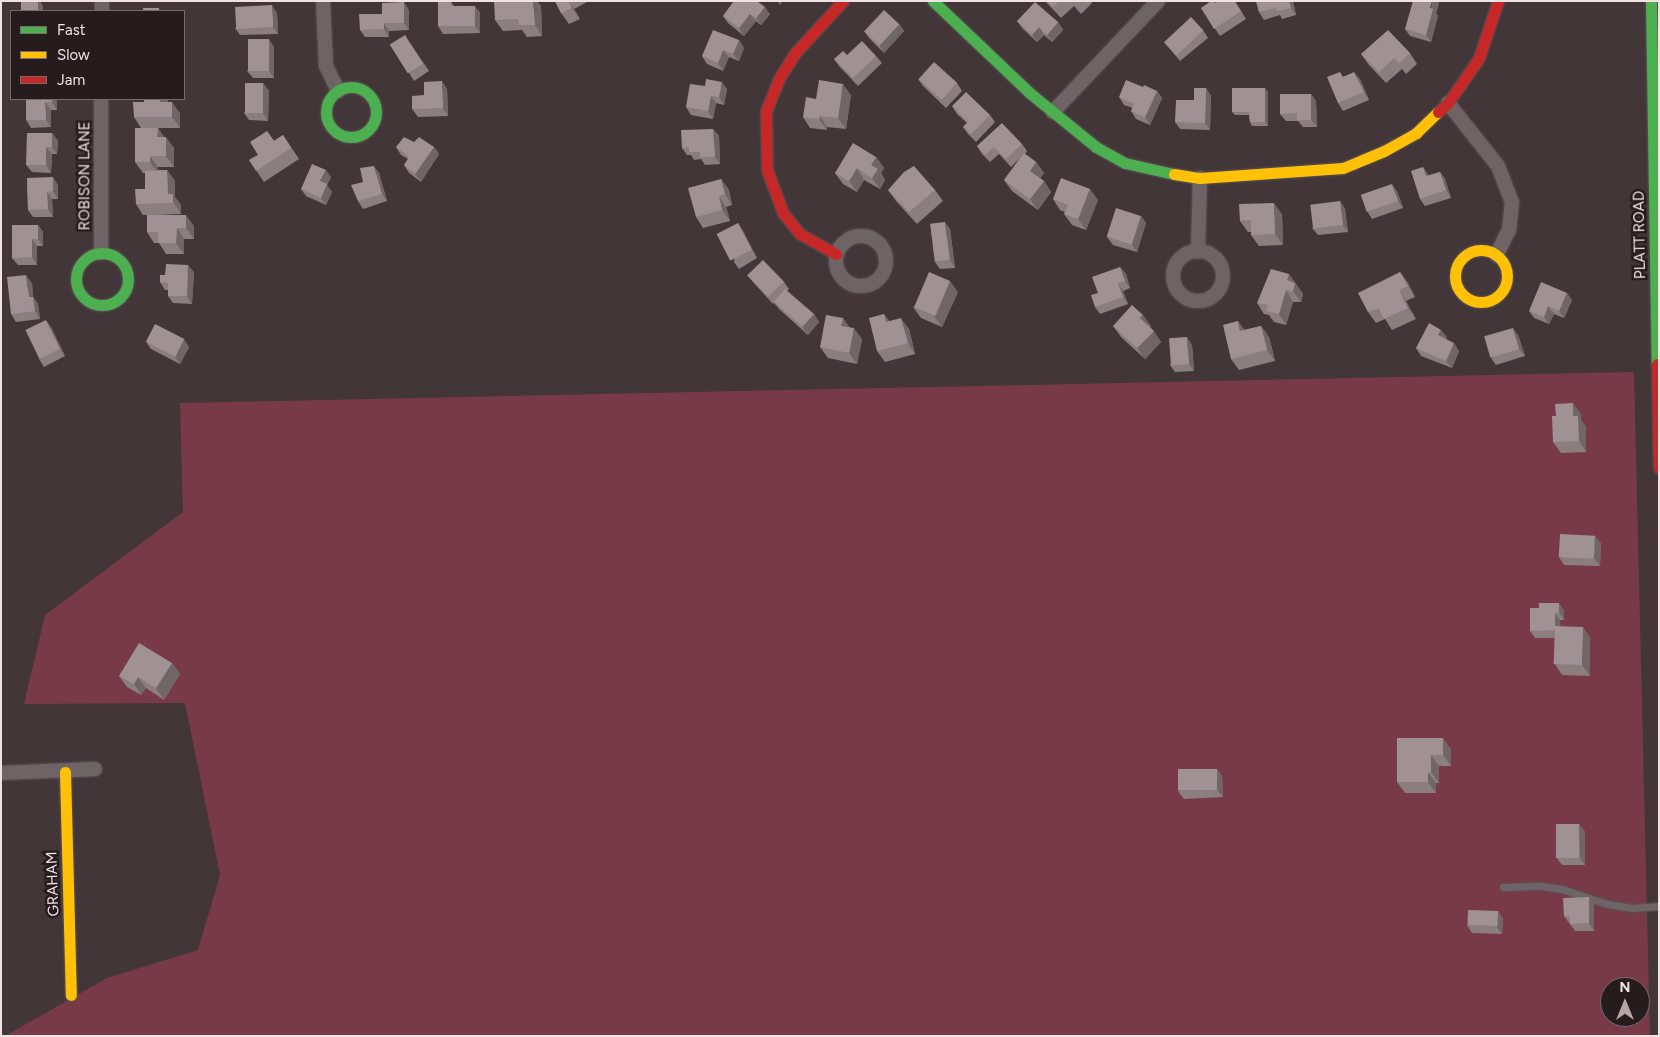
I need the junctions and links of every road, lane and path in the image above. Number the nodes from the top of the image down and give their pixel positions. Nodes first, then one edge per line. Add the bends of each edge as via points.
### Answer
1 (323, 1) edge
2 (843, 1) edge
3 (933, 1) edge
4 (1158, 1) edge
5 (1498, 1) edge
6 (1651, 1) edge
7 (338, 91) junction
8 (102, 100) edge
9 (1448, 103) junction
10 (1053, 112) junction
11 (1200, 178) junction
12 (1198, 252) dead end
13 (101, 253) junction
14 (836, 254) dead end
15 (1496, 255) junction
16 (1659, 468) edge
17 (95, 769) dead end
18 (65, 772) junction
19 (1, 773) edge
20 (1503, 887) dead end
21 (1659, 906) edge
22 (71, 995) dead end

1 - 7 street via 326,66
2 - 14 street via 795,53 780,77 766,111 767,170 784,213 800,234
3 - 10 street
4 - 10 street
5 - 9 street via 1479,58
6 - 16 street, PLATT ROAD
7 - 7 street via 326,108 329,125 334,131 350,137 366,132 376,112 370,97 354,88
8 - 13 street, ROBISON LANE
9 - 11 street via 1416,133 1343,168
9 - 15 street via 1498,166 1512,202 1509,230
10 - 11 street via 1096,147 1125,163
11 - 12 street
13 - 13 street via 117,258 123,264 128,279 126,288 115,301 97,304 82,296 76,280 80,264 93,254
15 - 15 street via 1476,250 1457,264 1455,280 1464,296 1471,300 1489,301 1503,290 1507,272
17 - 18 street
18 - 19 street
18 - 22 street, GRAHAM
20 - 21 lane via 1541,886 1562,889 1607,904 1631,908

